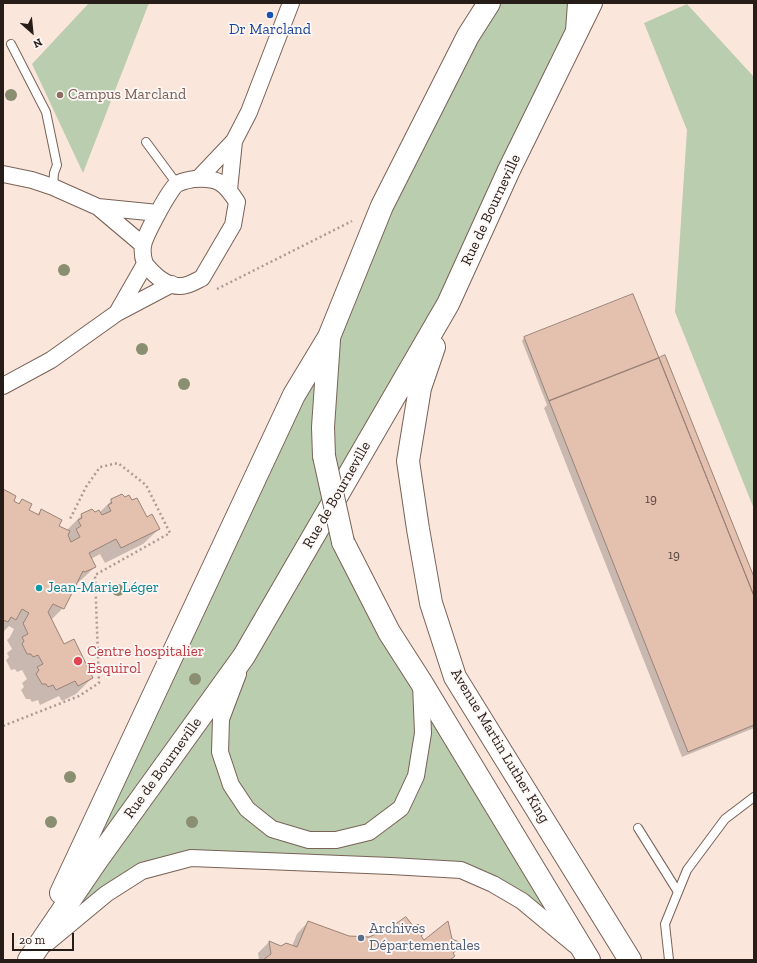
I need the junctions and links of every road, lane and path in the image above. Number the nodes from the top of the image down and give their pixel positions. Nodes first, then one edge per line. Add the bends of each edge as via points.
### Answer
1 (291, 3) edge
2 (476, 3) edge
3 (489, 3) edge
4 (576, 3) edge
5 (591, 3) edge
6 (468, 36) junction
7 (574, 37) junction
8 (11, 44) dead end
9 (234, 141) junction
10 (146, 142) dead end
11 (3, 174) edge
12 (198, 179) junction
13 (177, 184) junction
14 (53, 187) junction
15 (229, 190) junction
16 (382, 206) junction
17 (98, 207) junction
18 (158, 213) junction
19 (143, 245) junction
20 (144, 264) junction
21 (172, 284) junction
22 (212, 292) dead end
23 (448, 304) junction
24 (117, 313) junction
25 (329, 337) junction
26 (3, 386) edge
27 (70, 519) dead end
28 (244, 656) junction
29 (421, 682) junction
30 (3, 726) edge
31 (754, 797) edge
32 (638, 828) dead end
33 (678, 892) junction
34 (587, 956) edge
35 (30, 958) edge
36 (630, 960) edge
37 (669, 960) edge

1 - 9 street via 249,112
2 - 6 street
3 - 6 main road, Rue de Bourneville
4 - 7 street
5 - 7 main road, Rue de Bourneville
6 - 16 main road, Rue de Bourneville
7 - 23 main road, Rue de Bourneville via 509,170
8 - 14 lane via 46,112 57,165
9 - 12 street
9 - 15 street
10 - 13 lane
11 - 14 street
12 - 13 street
12 - 15 street via 213,180
13 - 18 street
14 - 17 street
15 - 21 street via 237,202 233,225 202,278 181,286
16 - 22 path
16 - 25 main road, Rue de Bourneville
17 - 18 street
17 - 19 street
18 - 19 street
19 - 20 street
20 - 21 street via 155,276
20 - 24 street
21 - 24 street
23 - 28 main road, Rue de Bourneville
23 - 36 main road, Avenue Martin Luther King via 420,388 408,461 431,603 455,677
24 - 26 street via 51,360
25 - 29 main road, bridge via 323,427 324,456 343,542 389,632
25 - 35 main road, Rue de Bourneville via 294,395
27 - 30 path via 86,487 100,467 118,463 146,485 170,533 95,575 99,683 79,696
28 - 29 street via 221,720 220,752 231,785 247,809 272,829 309,840 336,840 370,832 401,808 416,776 423,733
28 - 35 main road, Rue de Bourneville
29 - 34 main road
31 - 33 lane via 725,819 687,870
32 - 33 lane
33 - 37 lane via 665,924
34 - 35 street via 522,901 493,884 460,870 192,858 142,871 106,894

